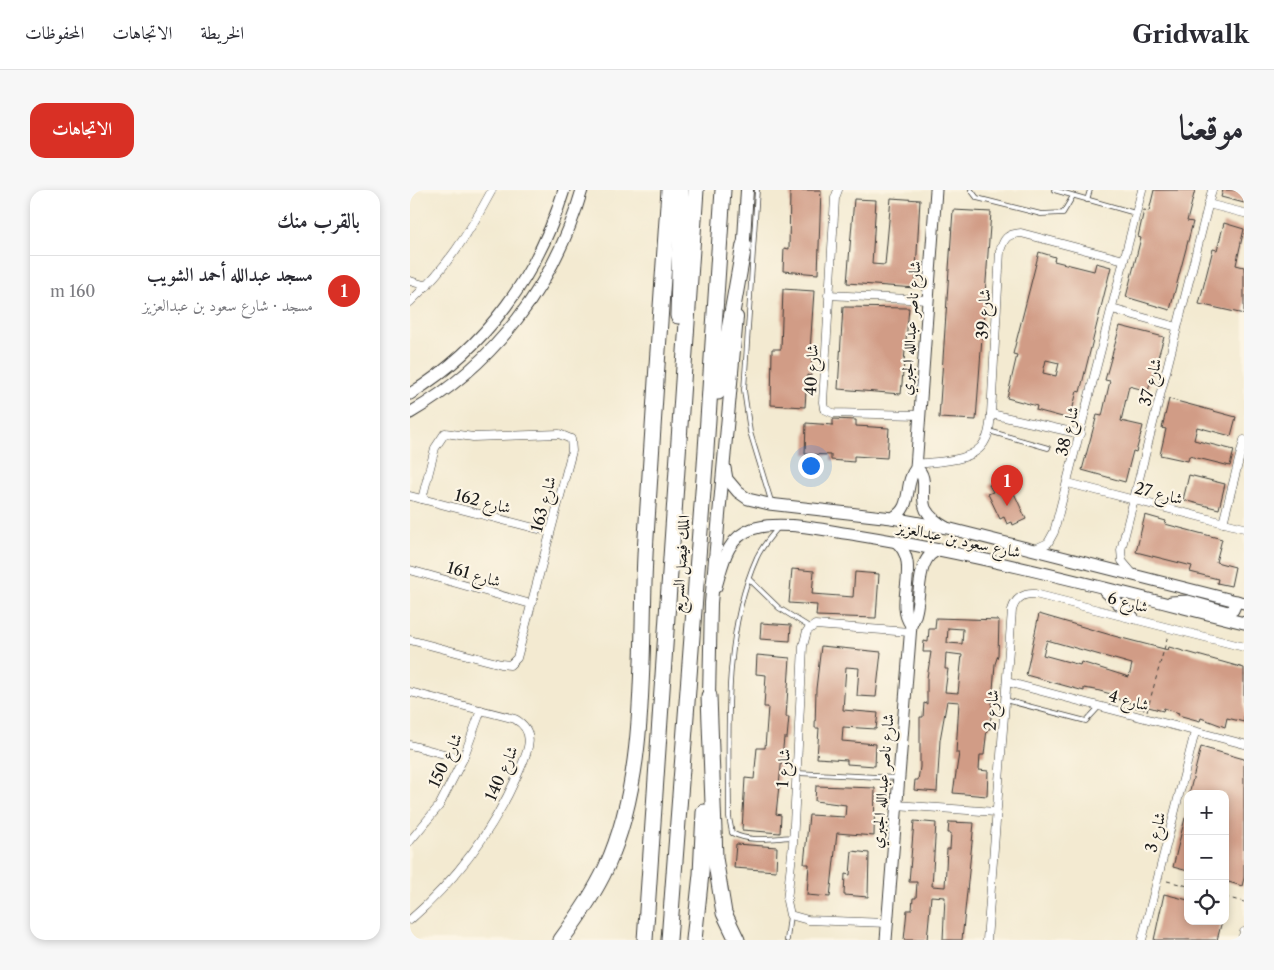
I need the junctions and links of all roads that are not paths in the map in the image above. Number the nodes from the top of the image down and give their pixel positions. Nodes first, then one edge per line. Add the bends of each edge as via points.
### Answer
1 (492, 190) edge
2 (564, 190) edge
3 (582, 190) edge
4 (669, 190) edge
5 (680, 190) edge
6 (696, 190) edge
7 (723, 190) edge
8 (747, 190) edge
9 (757, 190) edge
10 (838, 190) edge
11 (936, 190) edge
12 (971, 190) edge
13 (1054, 190) edge
14 (1090, 190) edge
15 (1142, 190) edge
16 (1212, 190) edge
17 (1073, 196) junction
18 (1087, 200) junction
19 (1208, 204) junction
20 (1244, 213) edge
21 (1136, 214) junction
22 (744, 245) junction
23 (1124, 260) junction
24 (410, 281) edge
25 (427, 286) junction
26 (828, 295) junction
27 (928, 300) junction
28 (410, 302) edge
29 (1112, 309) junction
30 (1177, 328) junction
31 (410, 394) edge
32 (681, 406) junction
33 (410, 414) edge
34 (991, 414) junction
35 (920, 415) junction
36 (988, 431) junction
37 (1080, 434) junction
38 (1244, 440) edge
39 (1048, 448) dead end
40 (724, 463) junction
41 (706, 465) junction
42 (916, 466) junction
43 (1068, 483) junction
44 (410, 496) edge
45 (422, 499) junction
46 (1134, 501) junction
47 (772, 505) junction
48 (833, 511) junction
49 (892, 518) junction
50 (1223, 523) junction
51 (779, 526) junction
52 (947, 528) junction
53 (1244, 528) edge
54 (830, 531) junction
55 (550, 532) junction
56 (895, 541) junction
57 (941, 549) junction
58 (1033, 550) junction
59 (410, 570) edge
60 (1135, 575) junction
61 (749, 579) junction
62 (1102, 588) junction
63 (1240, 602) edge
64 (711, 603) junction
65 (531, 604) junction
66 (1167, 604) junction
67 (1012, 610) joint
68 (1133, 617) junction
69 (1244, 623) edge
70 (811, 628) junction
71 (910, 628) junction
72 (410, 640) edge
73 (1244, 647) edge
74 (1007, 682) junction
75 (410, 692) edge
76 (709, 696) junction
77 (1005, 700) junction
78 (1099, 706) junction
79 (481, 710) junction
80 (1195, 732) junction
81 (1244, 744) edge
82 (410, 745) edge
83 (463, 758) junction
84 (797, 773) junction
85 (898, 778) junction
86 (896, 804) junction
87 (996, 812) junction
88 (794, 837) junction
89 (410, 841) edge
90 (790, 915) junction
91 (410, 920) edge
92 (887, 924) junction
93 (1244, 932) edge
94 (562, 940) edge
95 (644, 940) edge
96 (669, 940) edge
97 (694, 940) edge
98 (737, 940) edge
99 (787, 940) edge
100 (886, 940) edge
101 (987, 940) edge
102 (1142, 940) edge
103 (1242, 940) edge

1 - 25 street via 468,234
2 - 31 street via 542,248 506,307 464,354
3 - 33 street via 558,255 512,326 463,377
4 - 94 highway via 632,782 606,867 589,902
5 - 32 highway via 677,369
6 - 32 highway, الملك فيصل السريع
7 - 41 highway, الملك فيصل السريع
8 - 22 main road, الملك فيصل السريع
9 - 47 lane via 744,390 750,432
10 - 26 street, شارع 40
11 - 27 street, شارع ناصر عبدالله الجبري
12 - 17 lane via 977,198 1042,214 1063,213
13 - 17 lane
14 - 18 lane
15 - 21 street, شارع 38
16 - 19 street, شارع 37
17 - 18 lane
18 - 21 lane
19 - 20 street
19 - 30 street, شارع 37
21 - 23 street, شارع 38
22 - 40 main road, الملك فيصل السريع
22 - 41 highway
23 - 29 street, شارع 38
23 - 34 street, شارع 39 via 1021,233 1004,239 1000,251
24 - 25 street
25 - 28 street
26 - 27 street
26 - 35 street, شارع 40 via 824,409 833,414
27 - 35 street, شارع ناصر عبدالله الجبري
29 - 30 street
29 - 37 street, شارع 38
30 - 46 street, شارع 37
32 - 95 highway, الملك فيصل السريع
34 - 36 street, شارع 39
34 - 37 street
35 - 42 street, شارع ناصر عبدالله الجبري
36 - 39 lane
36 - 42 street, شارع 39 via 982,446 973,454
37 - 43 street, شارع 38
38 - 50 street
40 - 47 street, شارع سعود بن عبدالعزيز via 727,479 738,492
40 - 64 main road, الملك فيصل السريع
41 - 96 highway, الملك فيصل السريع
42 - 49 street, شارع ناصر عبدالله الجبري via 909,480 906,506 901,514
42 - 52 street, شارع ناصر عبدالله الجبري via 923,476 927,511
43 - 46 street, شارع 27
43 - 58 street, شارع 38 via 1052,539
44 - 45 street, شارع 162
45 - 55 street, شارع 162
45 - 55 street, شارع 163 via 435,448 445,433 473,438 559,434 571,439 572,451
46 - 50 street, شارع 27
46 - 60 street, شارع 37 via 1120,557
47 - 48 street, شارع سعود بن عبدالعزيز
48 - 49 street, شارع سعود بن عبدالعزيز
48 - 54 street via 825,522
49 - 52 street, شارع سعود بن عبدالعزيز
50 - 53 street, شارع 27
51 - 54 street, شارع سعود بن عبدالعزيز
51 - 61 lane via 758,555
51 - 64 street, شارع سعود بن عبدالعزيز via 751,529 730,543
52 - 58 street, شارع سعود بن عبدالعزيز
54 - 56 street, شارع سعود بن عبدالعزيز
55 - 65 street, شارع 163
56 - 57 street, شارع سعود بن عبدالعزيز
56 - 71 street, شارع ناصر عبدالله الجبري via 907,558 906,614
57 - 62 street, شارع سعود بن عبدالعزيز
57 - 71 street, شارع ناصر عبدالله الجبري via 925,561 916,613
58 - 60 street, شارع سعود بن عبدالعزيز
59 - 65 street, شارع 161
60 - 63 street, شارع سعود بن عبدالعزيز
61 - 70 lane via 779,608
61 - 88 lane via 736,627 729,720 729,817 732,833 740,837 750,840
62 - 66 street, شارع سعود بن عبدالعزيز
62 - 68 street
63 - 66 street via 1228,612 1183,600
64 - 76 main road, الملك فيصل السريع
65 - 72 street, شارع 163 via 517,658 510,665
66 - 69 street, شارع سعود بن عبدالعزيز
67 - 68 street, شارع 6 via 1020,597 1031,593
67 - 74 street, شارع 2
68 - 73 street, شارع 6
70 - 71 street via 815,625
70 - 84 street, شارع 1 via 802,646
71 - 85 street, شارع ناصر عبدالله الجبري
74 - 77 street, شارع 2
74 - 78 street, شارع 4
75 - 79 street, شارع 140
76 - 97 highway via 701,874
76 - 98 highway via 715,858 724,912
77 - 78 lane via 1086,721
77 - 87 street, شارع 2
78 - 80 street, شارع 4
79 - 83 street, شارع 150
79 - 91 street, شارع 140 via 519,722 528,733 529,748 512,788 483,838 448,884
80 - 81 street, شارع 4
80 - 102 street, شارع 3
82 - 83 street
83 - 89 street, شارع 150 via 439,806
84 - 85 lane
84 - 88 street, شارع 1
85 - 86 street, شارع ناصر عبدالله الجبري
86 - 87 street
86 - 92 street, شارع ناصر عبدالله الجبري
87 - 101 street, شارع 2
88 - 90 street, شارع 1 via 788,901
90 - 92 street via 808,920
90 - 99 lane
92 - 100 street, شارع ناصر عبدالله الجبري
93 - 103 street

